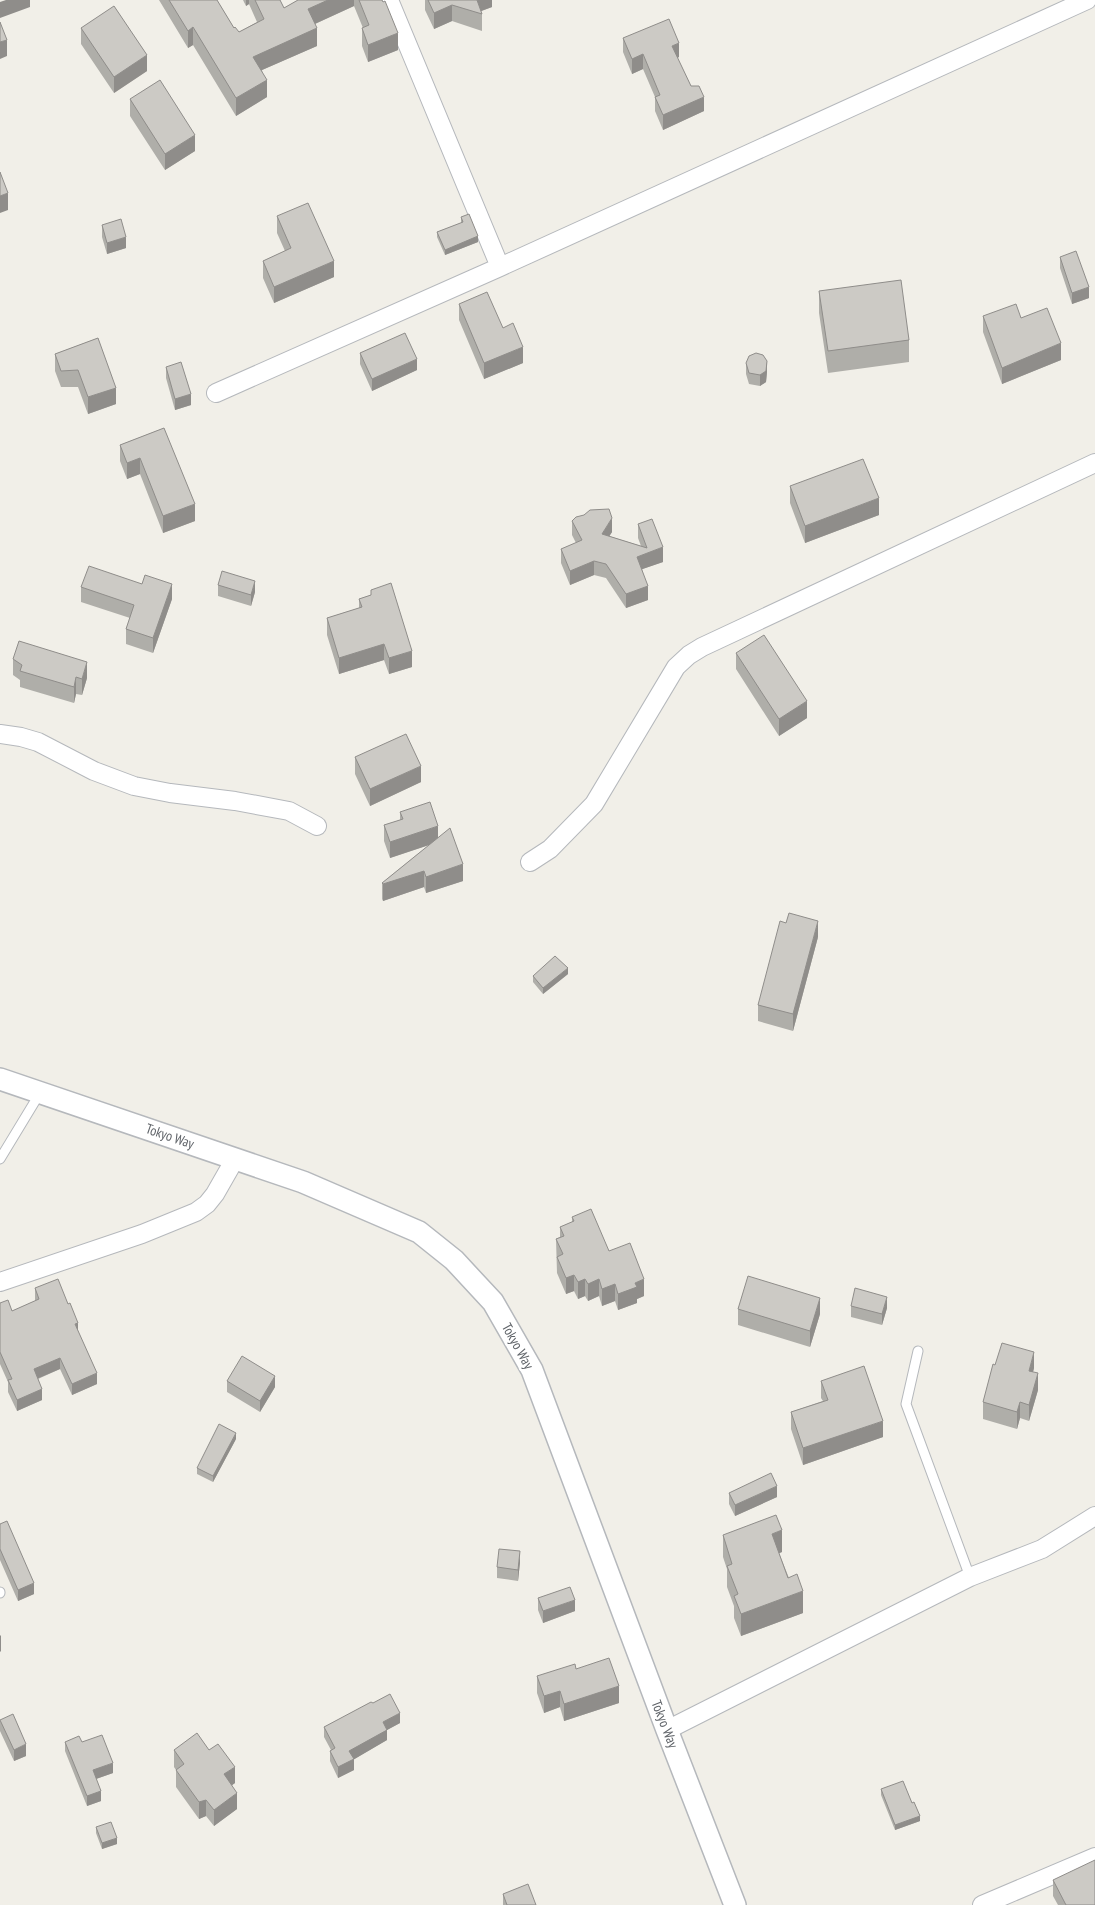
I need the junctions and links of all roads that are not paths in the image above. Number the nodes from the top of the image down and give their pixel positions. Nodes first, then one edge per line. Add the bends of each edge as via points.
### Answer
1 (389, 0) edge
2 (1087, 0) edge
3 (500, 267) junction
4 (216, 394) dead end
5 (1095, 463) edge
6 (0, 734) edge
7 (317, 826) dead end
8 (530, 862) dead end
9 (0, 1078) edge
10 (40, 1092) junction
11 (0, 1159) edge
12 (235, 1159) junction
13 (0, 1282) edge
14 (918, 1351) dead end
15 (1095, 1516) edge
16 (970, 1577) junction
17 (667, 1730) junction
18 (1095, 1857) edge
19 (735, 1905) edge
20 (982, 1905) edge

1 - 3 street
2 - 3 street
3 - 4 street
5 - 8 street via 689,655 676,667 594,804 550,849
6 - 7 street via 38,742 94,771 134,786 289,811
9 - 10 street, Tokyo Way
10 - 11 lane
10 - 12 street, Tokyo Way
12 - 13 street via 215,1194 196,1212 142,1234
12 - 17 street, Tokyo Way via 303,1182 419,1232 454,1260 493,1302 532,1370
14 - 16 lane via 906,1404
15 - 16 street via 1042,1549
16 - 17 street
17 - 19 street, Tokyo Way
18 - 20 street

